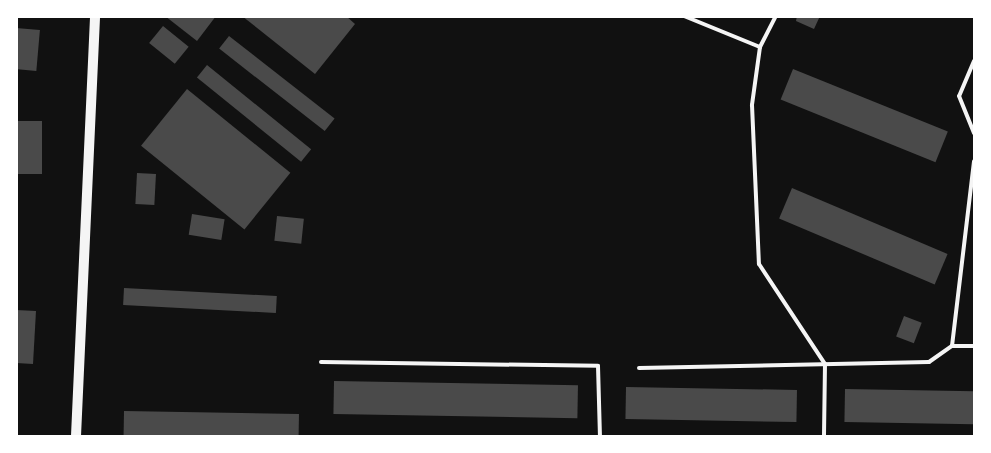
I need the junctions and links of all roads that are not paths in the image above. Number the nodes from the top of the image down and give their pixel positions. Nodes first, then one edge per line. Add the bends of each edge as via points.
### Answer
1 (95, 16) edge
2 (684, 16) edge
3 (776, 16) edge
4 (760, 47) junction
5 (975, 61) edge
6 (975, 133) edge
7 (975, 161) edge
8 (952, 346) junction
9 (975, 346) edge
10 (321, 362) dead end
11 (825, 364) junction
12 (639, 368) dead end
13 (76, 436) edge
14 (600, 436) edge
15 (824, 436) edge

1 - 13 street
2 - 4 lane
3 - 4 lane
4 - 11 lane via 752,105 759,264
5 - 6 lane via 959,96
7 - 8 lane
8 - 9 lane
8 - 11 lane via 929,362
10 - 14 lane via 598,366
11 - 12 lane
11 - 15 lane

